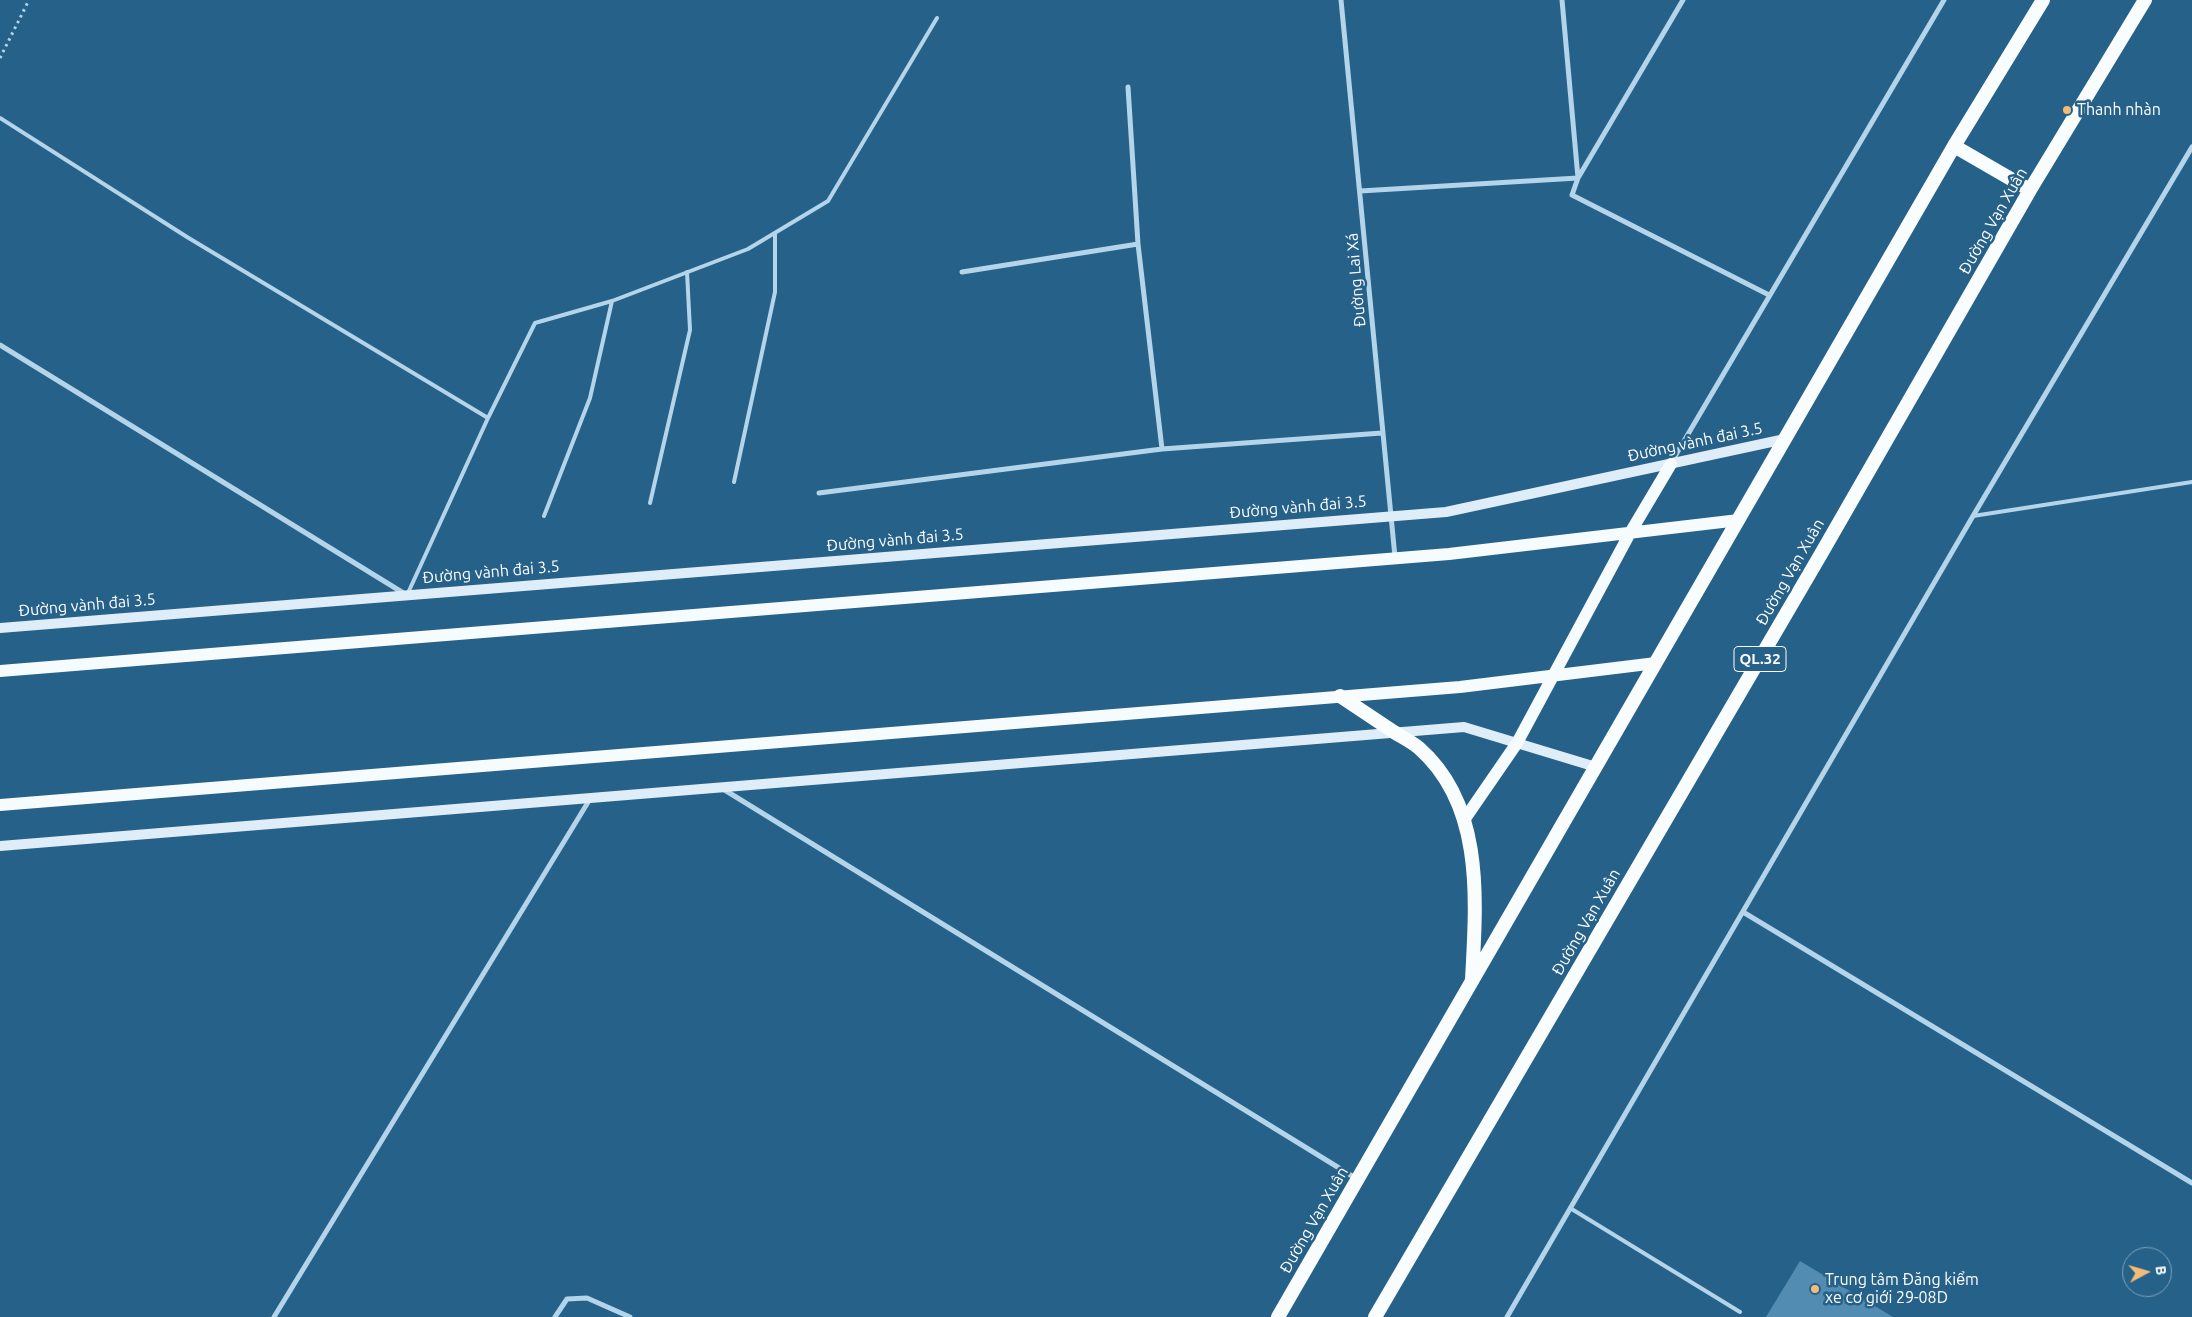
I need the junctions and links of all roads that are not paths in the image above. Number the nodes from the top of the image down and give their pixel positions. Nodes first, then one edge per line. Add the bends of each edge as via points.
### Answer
1 (1342, 0) edge
2 (1562, 0) edge
3 (1683, 0) edge
4 (1944, 0) edge
5 (2043, 0) edge
6 (2146, 0) edge
7 (937, 18) dead end
8 (1128, 87) dead end
9 (0, 118) edge
10 (1954, 146) junction
11 (2192, 147) edge
12 (1578, 178) junction
13 (2030, 190) junction
14 (1360, 191) junction
15 (775, 233) junction
16 (1138, 244) junction
17 (687, 272) junction
18 (962, 272) dead end
19 (1769, 295) junction
20 (612, 301) junction
21 (0, 345) edge
22 (488, 418) junction
23 (1382, 433) junction
24 (1786, 439) junction
25 (1162, 449) junction
26 (1671, 464) junction
27 (734, 482) dead end
28 (2192, 482) edge
29 (819, 494) dead end
30 (650, 503) dead end
31 (544, 516) dead end
32 (1390, 516) junction
33 (1973, 516) junction
34 (1739, 520) junction
35 (1630, 533) junction
36 (1395, 558) junction
37 (408, 595) junction
38 (0, 628) edge
39 (1656, 663) junction
40 (0, 671) edge
41 (1553, 676) junction
42 (1340, 696) junction
43 (1396, 733) junction
44 (1517, 743) junction
45 (1596, 767) junction
46 (720, 788) junction
47 (590, 798) junction
48 (0, 805) edge
49 (1464, 820) junction
50 (0, 846) edge
51 (1743, 912) junction
52 (1472, 982) junction
53 (1357, 1179) junction
54 (2192, 1183) edge
55 (1570, 1208) junction
56 (1740, 1312) dead end
57 (274, 1317) edge
58 (555, 1317) edge
59 (630, 1317) edge
60 (1278, 1317) edge
61 (1375, 1317) edge
62 (1507, 1317) edge

1 - 14 street, Đường Lai Xá
2 - 12 street
3 - 12 street
4 - 19 street
5 - 10 highway, Đường Vạn Xuân
6 - 13 highway, Đường Vạn Xuân / QL.32
7 - 15 lane via 828,201
8 - 16 street
9 - 22 lane via 187,236
10 - 13 highway
10 - 24 highway, Đường Vạn Xuân
11 - 33 street
12 - 14 street
12 - 19 street via 1572,195
13 - 61 highway, Đường Vạn Xuân / QL.32
14 - 23 street, Đường Lai Xá
15 - 17 lane via 748,249
15 - 27 lane via 775,292
16 - 18 street
16 - 25 street
17 - 20 lane
17 - 30 lane via 690,330
19 - 26 street
20 - 22 lane via 535,323
20 - 31 lane via 590,398
21 - 37 street
22 - 37 lane
23 - 25 street
23 - 32 street, Đường Lai Xá
24 - 26 main road, Đường vành đai 3.5
24 - 34 highway, Đường Vạn Xuân
25 - 29 street
26 - 32 main road, Đường vành đai 3.5 via 1446,512
26 - 35 main road
28 - 33 lane
32 - 36 street, Đường Lai Xá
32 - 37 main road, Đường vành đai 3.5
33 - 51 street
34 - 35 main road
34 - 39 highway, Đường Vạn Xuân
35 - 36 main road
35 - 41 main road
36 - 40 main road
37 - 38 main road, Đường vành đai 3.5
39 - 41 main road
39 - 45 highway, Đường Vạn Xuân
41 - 42 main road
41 - 44 main road
42 - 43 highway
42 - 48 main road
43 - 44 main road via 1464,727
43 - 46 main road
43 - 49 highway via 1419,748 1447,780
44 - 45 main road
44 - 49 main road
45 - 52 highway, Đường Vạn Xuân
46 - 47 main road
46 - 53 street
47 - 50 main road
47 - 57 street
49 - 52 highway via 1473,856
51 - 54 street
51 - 55 street
52 - 53 highway, Đường Vạn Xuân
53 - 60 highway, Đường Vạn Xuân
55 - 56 lane
55 - 62 street
58 - 59 street via 567,1299 587,1298

